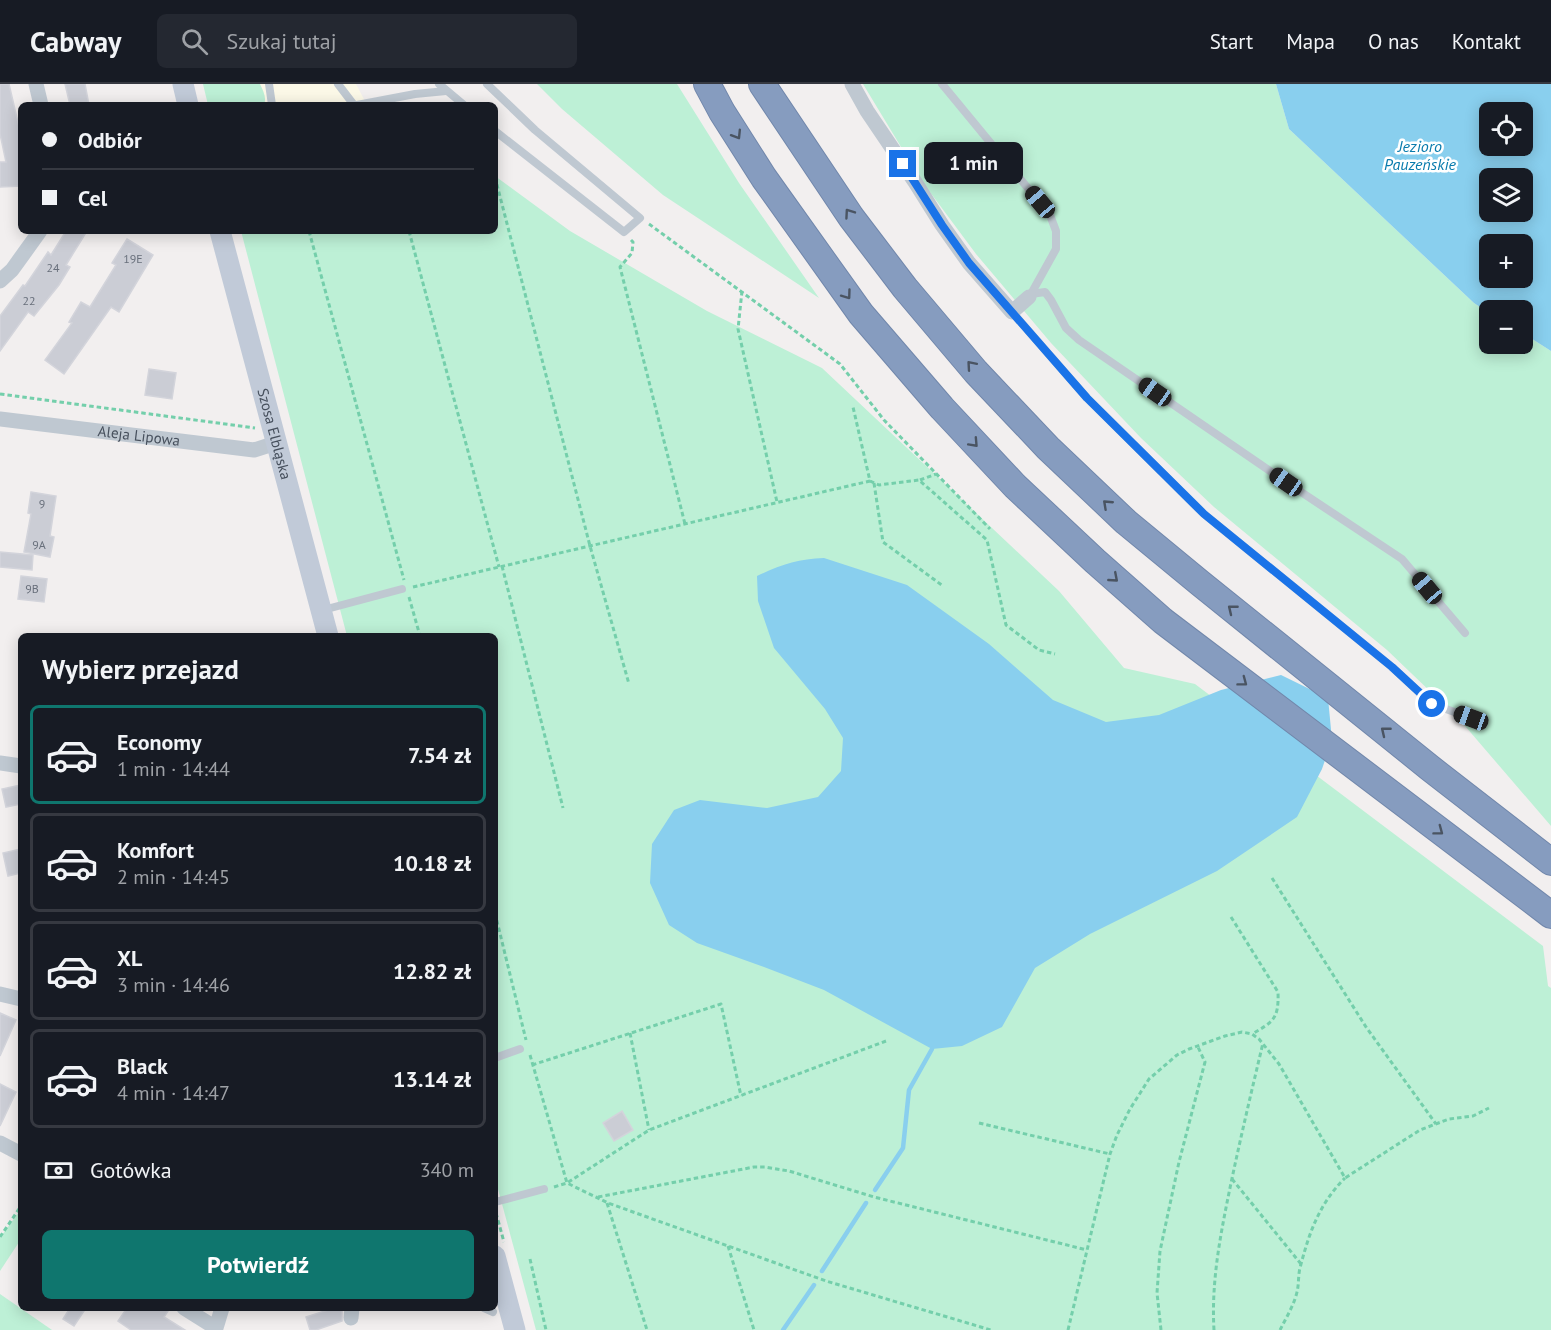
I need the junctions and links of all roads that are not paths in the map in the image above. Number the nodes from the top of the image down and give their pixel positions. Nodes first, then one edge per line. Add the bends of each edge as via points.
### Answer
1 (36, 84) edge
2 (183, 84) edge
3 (269, 84) edge
4 (338, 84) edge
5 (439, 84) edge
6 (487, 84) edge
7 (707, 84) edge
8 (762, 84) edge
9 (852, 84) edge
10 (942, 84) edge
11 (446, 91) junction
12 (40, 102) edge
13 (187, 102) edge
14 (272, 102) edge
15 (353, 102) edge
16 (372, 102) edge
17 (460, 102) edge
18 (498, 133) edge
19 (37, 234) edge
20 (221, 234) edge
21 (0, 280) edge
22 (1030, 295) junction
23 (1012, 312) junction
24 (0, 419) edge
25 (270, 436) junction
26 (404, 588) road end
27 (321, 610) junction
28 (327, 633) edge
29 (1465, 633) dead end
30 (1471, 718) dead end
31 (0, 763) edge
32 (18, 766) edge
33 (1551, 862) edge
34 (1551, 915) edge
35 (0, 994) edge
36 (18, 998) edge
37 (520, 1049) dead end
38 (498, 1057) edge
39 (0, 1143) edge
40 (18, 1152) edge
41 (544, 1189) dead end
42 (498, 1201) edge
43 (498, 1267) edge
44 (189, 1311) edge
45 (221, 1311) edge
46 (515, 1330) edge

1 - 12 street
2 - 13 main road
3 - 14 lane
4 - 15 lane
5 - 11 lane
6 - 18 lane via 640,218 624,232
7 -> 34 highway via 764,178 861,314 1015,486 1163,621
33 -> 8 highway via 1200,583 1126,522 1048,448 976,372 905,288 851,217
9 - 23 street via 942,225
10 - 22 lane via 1050,215 1056,231 1056,249
11 - 16 lane
11 - 17 lane
19 - 21 street via 12,270
20 - 25 main road, Szosa Elbląska
22 - 23 street
22 - 29 lane via 1045,292 1066,328 1079,340 1402,559
23 - 30 lane via 1087,398 1204,514 1432,704
24 - 25 street, Aleja Lipowa via 254,450
25 - 27 main road, Szosa Elbląska
26 - 27 lane
27 - 28 main road, Szosa Elbląska
31 - 32 street
35 - 36 street
37 - 38 lane
39 - 40 street
41 - 42 lane
43 - 46 main road
44 - 45 street via 216,1328

